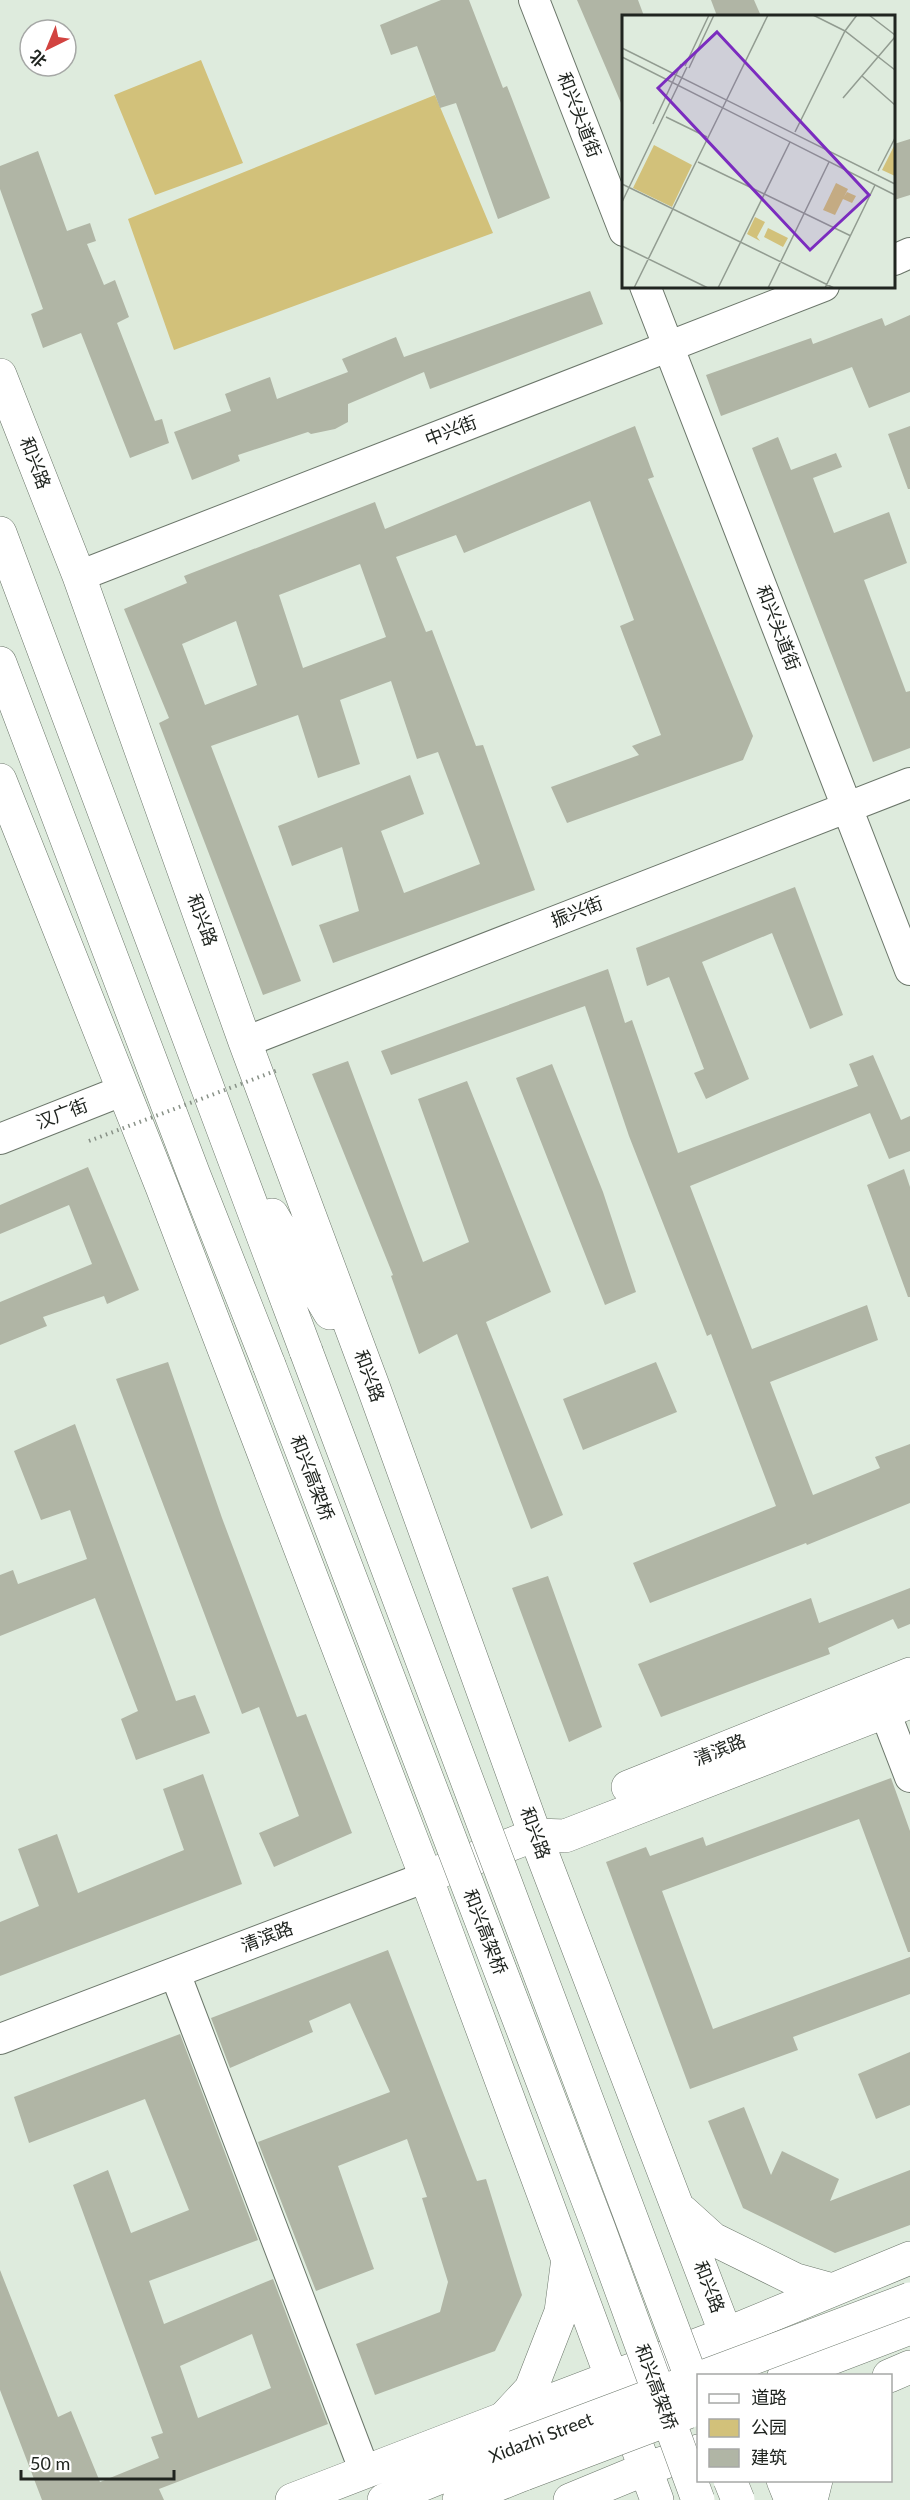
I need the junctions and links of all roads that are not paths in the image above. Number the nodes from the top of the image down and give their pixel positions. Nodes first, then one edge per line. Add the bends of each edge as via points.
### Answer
1 (534, 0) edge
2 (622, 226) edge
3 (910, 253) edge
4 (895, 260) edge
5 (646, 288) edge
6 (819, 288) edge
7 (668, 346) junction
8 (0, 375) edge
9 (0, 533) edge
10 (79, 576) junction
11 (0, 663) edge
12 (0, 780) edge
13 (910, 783) edge
14 (847, 806) junction
15 (910, 970) edge
16 (245, 1042) junction
17 (124, 1090) junction
18 (0, 1139) edge
19 (229, 1144) junction
20 (162, 1187) junction
21 (269, 1365) junction
22 (373, 1386) junction
23 (910, 1674) edge
24 (898, 1707) edge
25 (910, 1777) edge
26 (535, 1835) junction
27 (426, 1877) junction
28 (174, 1973) junction
29 (0, 2039) edge
30 (679, 2209) junction
31 (910, 2258) edge
32 (567, 2261) junction
33 (832, 2290) junction
34 (910, 2299) edge
35 (910, 2328) edge
36 (726, 2334) junction
37 (910, 2367) edge
38 (710, 2374) edge
39 (741, 2374) edge
40 (789, 2374) edge
41 (892, 2374) edge
42 (611, 2378) junction
43 (697, 2379) edge
44 (697, 2391) edge
45 (697, 2408) edge
46 (514, 2446) junction
47 (697, 2452) edge
48 (645, 2469) junction
49 (365, 2472) junction
50 (730, 2482) edge
51 (783, 2482) edge
52 (816, 2482) edge
53 (292, 2500) edge
54 (384, 2500) edge
55 (459, 2500) edge
56 (570, 2500) edge
57 (657, 2500) edge
58 (698, 2500) edge
59 (738, 2500) edge
60 (791, 2500) edge
61 (811, 2500) edge

1 - 2 street, 和兴头道街
3 - 4 street
5 - 7 street, 和兴头道街
6 - 7 street, 中兴街
7 - 10 street, 中兴街
7 - 14 street, 和兴头道街
8 - 10 main road, 和兴路
9 - 19 main road
10 - 16 main road, 和兴路
11 - 21 main road
12 - 17 main road
13 - 14 street, 振兴街
14 - 15 street, 和兴头道街
14 - 16 street, 振兴街
16 - 22 main road, 和兴路
17 - 18 street, 汉广街
17 - 20 main road
19 - 22 main road
19 - 44 main road, 和兴高架桥, bridge
20 - 21 main road
20 - 27 main road
21 - 58 main road, 和兴高架桥, bridge via 599,2229
22 - 26 main road, 和兴路
23 - 26 main road, 清滨路 via 559,1815
24 - 25 street
24 - 26 main road, 清滨路 via 565,1836
26 - 27 main road, 清滨路
26 - 30 main road, 和兴路
27 - 28 street, 清滨路
27 - 32 main road
28 - 29 street, 清滨路
28 - 49 street
30 - 33 main road via 713,2240 796,2280
30 - 36 main road, 和兴路
31 - 33 main road
32 - 42 main road
32 - 46 main road via 561,2312
33 - 36 main road
34 - 38 main road, bridge
35 - 40 main road
36 - 39 main road, 和兴路
36 - 42 main road
37 - 41 main road
42 - 46 main road
42 - 48 main road
43 - 46 main road, Xidazhi Street, bridge
45 - 46 main road, Xidazhi Street, bridge
46 - 49 main road
46 - 54 main road, Xidazhi Street
46 - 55 main road, Xidazhi Street
47 - 48 main road
48 - 56 main road
48 - 57 main road
49 - 53 main road
50 - 59 main road, bridge
51 - 60 main road
52 - 61 main road

